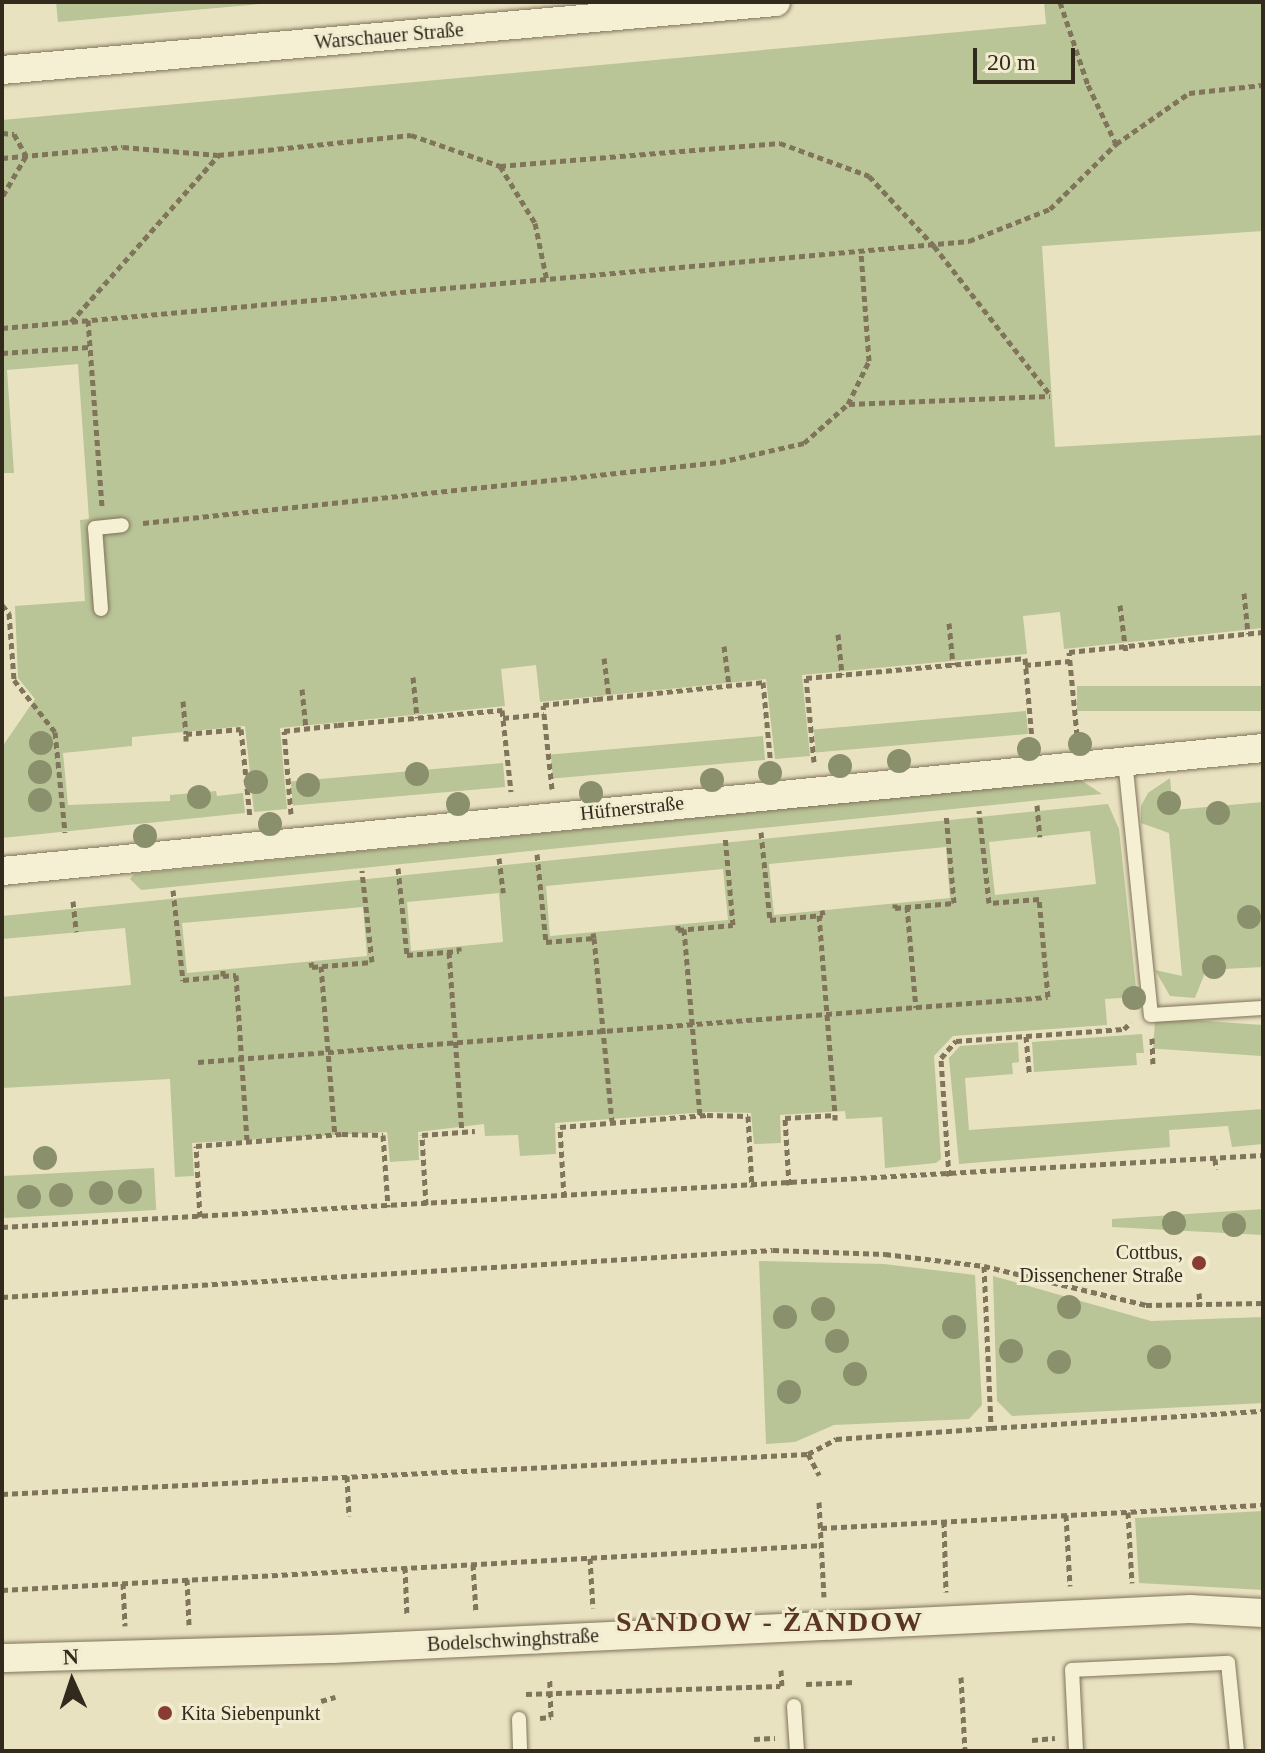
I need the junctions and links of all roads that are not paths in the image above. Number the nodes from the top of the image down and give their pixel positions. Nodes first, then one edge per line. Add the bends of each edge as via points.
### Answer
1 (776, 2) edge
2 (2, 70) edge
3 (122, 525) road end
4 (101, 609) dead end
5 (1263, 748) edge
6 (1125, 760) junction
7 (2, 871) edge
8 (1263, 1008) edge
9 (1263, 1613) edge
10 (2, 1658) edge
11 (788, 1703) road end
12 (519, 1719) dead end
13 (1233, 1748) edge
14 (520, 1751) edge
15 (797, 1751) edge
16 (1076, 1751) edge

1 - 2 street, Warschauer Straße
3 - 4 lane via 95,528
5 - 6 street, Hüfnerstraße
6 - 7 street, Hüfnerstraße
6 - 8 lane via 1144,1016
9 - 10 street, Bodelschwinghstraße via 1072,1614 126,1657
11 - 15 lane
12 - 14 lane
13 - 16 lane via 1228,1663 1072,1670

